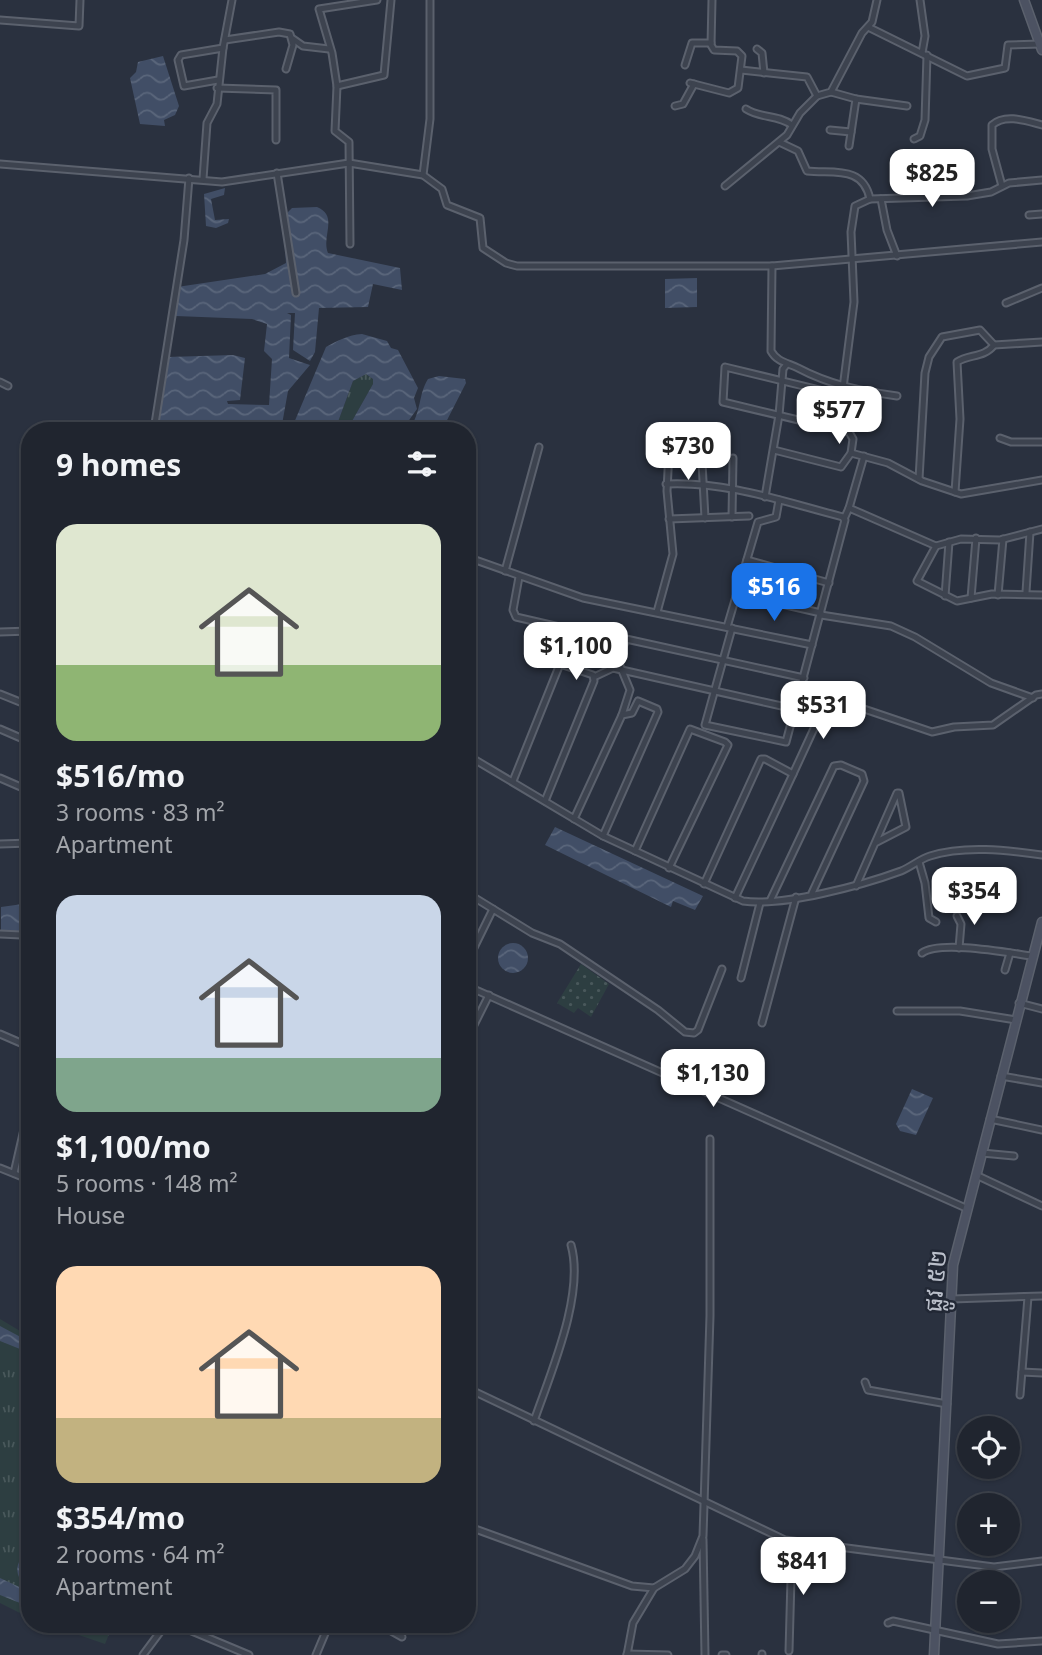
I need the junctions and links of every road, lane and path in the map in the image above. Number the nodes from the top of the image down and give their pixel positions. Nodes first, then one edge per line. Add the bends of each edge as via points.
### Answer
1 (80, 0) edge
2 (232, 0) edge
3 (377, 0) edge
4 (391, 0) edge
5 (430, 0) edge
6 (712, 0) edge
7 (877, 0) edge
8 (920, 0) edge
9 (1024, 0) edge
10 (357, 1) edge
11 (0, 20) edge
12 (870, 28) junction
13 (291, 38) junction
14 (225, 40) junction
15 (711, 43) junction
16 (1041, 47) edge
17 (223, 48) junction
18 (328, 49) junction
19 (757, 49) dead end
20 (925, 54) junction
21 (685, 65) dead end
22 (286, 69) dead end
23 (741, 70) junction
24 (764, 72) junction
25 (218, 80) junction
26 (337, 86) junction
27 (217, 88) junction
28 (831, 92) junction
29 (817, 96) junction
30 (856, 99) junction
31 (675, 106) dead end
32 (907, 106) dead end
33 (746, 109) dead end
34 (792, 125) junction
35 (1042, 125) edge
36 (830, 130) dead end
37 (851, 132) junction
38 (276, 139) dead end
39 (914, 139) dead end
40 (779, 142) junction
41 (849, 146) dead end
42 (349, 163) junction
43 (0, 164) edge
44 (277, 173) junction
45 (423, 175) junction
46 (189, 178) junction
47 (203, 179) junction
48 (1042, 180) edge
49 (725, 186) dead end
50 (1002, 186) junction
51 (870, 199) junction
52 (881, 199) junction
53 (1042, 214) edge
54 (1029, 215) dead end
55 (1042, 242) edge
56 (350, 244) dead end
57 (897, 256) junction
58 (853, 261) junction
59 (772, 266) junction
60 (1042, 288) edge
61 (296, 293) dead end
62 (1006, 303) dead end
63 (1042, 342) edge
64 (994, 345) junction
65 (787, 364) junction
66 (782, 379) junction
67 (0, 382) edge
68 (8, 386) dead end
69 (843, 388) junction
70 (897, 396) dead end
71 (779, 415) junction
72 (155, 422) edge
73 (1000, 438) dead end
74 (1042, 442) edge
75 (701, 444) junction
76 (718, 444) dead end
77 (539, 447) dead end
78 (775, 450) junction
79 (851, 453) junction
80 (864, 456) junction
81 (733, 457) dead end
82 (919, 479) junction
83 (1042, 480) edge
84 (701, 483) junction
85 (667, 484) junction
86 (732, 488) junction
87 (955, 492) junction
88 (765, 497) junction
89 (779, 500) junction
90 (849, 508) junction
91 (750, 516) dead end
92 (732, 517) junction
93 (705, 518) junction
94 (668, 519) junction
95 (844, 519) junction
96 (1042, 529) edge
97 (1030, 532) junction
98 (976, 538) junction
99 (1003, 539) junction
100 (949, 542) junction
101 (936, 546) junction
102 (747, 560) junction
103 (476, 561) edge
104 (505, 572) junction
105 (519, 577) junction
106 (829, 583) junction
107 (1026, 592) junction
108 (737, 594) junction
109 (998, 595) junction
110 (1042, 595) edge
111 (944, 596) junction
112 (971, 598) junction
113 (657, 612) junction
114 (821, 614) junction
115 (729, 627) junction
116 (21, 631) edge
117 (0, 632) edge
118 (581, 632) dead end
119 (812, 645) junction
120 (722, 660) junction
121 (620, 670) junction
122 (594, 677) junction
123 (804, 678) junction
124 (802, 688) junction
125 (713, 693) junction
126 (0, 694) edge
127 (1042, 694) edge
128 (829, 696) junction
129 (1033, 698) junction
130 (21, 702) edge
131 (795, 709) junction
132 (622, 715) junction
133 (0, 729) edge
134 (21, 738) edge
135 (476, 760) edge
136 (793, 774) junction
137 (0, 778) edge
138 (513, 781) junction
139 (21, 787) edge
140 (545, 801) junction
141 (574, 819) junction
142 (603, 836) junction
143 (21, 843) edge
144 (875, 843) junction
145 (0, 844) edge
146 (635, 851) junction
147 (1042, 855) edge
148 (919, 862) junction
149 (669, 868) junction
150 (704, 884) junction
151 (856, 886) junction
152 (812, 894) junction
153 (796, 897) junction
154 (735, 898) junction
155 (476, 899) edge
156 (770, 901) junction
157 (760, 903) junction
158 (493, 909) junction
159 (957, 916) dead end
160 (936, 922) dead end
161 (1042, 924) edge
162 (0, 934) edge
163 (21, 935) dead end
164 (476, 944) edge
165 (959, 948) junction
166 (922, 953) dead end
167 (1010, 953) junction
168 (1032, 956) junction
169 (722, 969) dead end
170 (1005, 970) dead end
171 (741, 978) dead end
172 (476, 990) edge
173 (489, 995) junction
174 (1019, 1003) junction
175 (1042, 1009) edge
176 (897, 1012) dead end
177 (1016, 1020) junction
178 (476, 1021) edge
179 (762, 1023) dead end
180 (0, 1034) edge
181 (21, 1043) edge
182 (1001, 1076) junction
183 (1042, 1083) edge
184 (990, 1119) junction
185 (1042, 1130) edge
186 (710, 1139) dead end
187 (21, 1142) edge
188 (982, 1153) junction
189 (1014, 1156) dead end
190 (0, 1168) edge
191 (14, 1173) junction
192 (976, 1175) junction
193 (21, 1176) edge
194 (1042, 1206) edge
195 (968, 1209) junction
196 (571, 1245) dead end
197 (1042, 1296) edge
198 (1028, 1297) junction
199 (952, 1299) junction
200 (1022, 1372) junction
201 (1042, 1373) edge
202 (865, 1381) dead end
203 (476, 1392) edge
204 (1020, 1395) dead end
205 (947, 1404) junction
206 (534, 1420) junction
207 (705, 1501) junction
208 (476, 1528) edge
209 (703, 1536) junction
210 (792, 1542) junction
211 (939, 1558) junction
212 (1042, 1561) edge
213 (654, 1588) junction
214 (888, 1623) dead end
215 (935, 1630) junction
216 (159, 1633) edge
217 (197, 1633) edge
218 (325, 1633) edge
219 (395, 1633) edge
220 (402, 1637) dead end
221 (1042, 1642) edge
222 (789, 1651) dead end
223 (627, 1654) edge
224 (143, 1655) edge
225 (249, 1655) edge
226 (316, 1655) edge
227 (663, 1655) edge
228 (705, 1655) edge
229 (934, 1655) edge

1 - 11 street via 79,26
2 - 14 street
3 - 10 street
4 - 26 street via 384,75
5 - 45 street via 430,119
6 - 15 street
7 - 12 street
8 - 20 street
9 - 16 street
10 - 18 street via 319,9
12 - 20 street
12 - 28 street via 862,33
13 - 14 street via 279,32
13 - 18 street via 303,46
13 - 22 street
14 - 17 street
15 - 21 street via 692,43
15 - 23 street via 714,50 740,54
16 - 20 street via 1007,44 1006,68 970,75
17 - 25 street
17 - 25 street via 181,55 178,60 184,86
18 - 26 street
19 - 24 street via 762,53
20 - 39 street via 925,120 920,136
23 - 24 street
23 - 31 street via 733,93 692,83 683,104
24 - 29 street via 809,78
25 - 27 street
26 - 42 street via 335,131 347,138
27 - 38 street via 276,90
27 - 47 street via 216,109 207,123
28 - 29 street
28 - 30 street
29 - 34 street
30 - 32 street
30 - 37 street
33 - 34 street
34 - 40 street
35 - 50 street via 1014,119 992,125 992,149
36 - 37 street
37 - 41 street
40 - 49 street
40 - 51 street via 798,151 807,172 850,173 865,186
42 - 44 street
42 - 45 street
42 - 56 street
43 - 46 street
44 - 47 street via 222,182
44 - 61 street
45 - 59 street via 442,189 447,205 480,218 483,248 511,265
46 - 47 street
46 - 72 street via 184,240
48 - 50 street
50 - 52 street via 967,196
51 - 52 street
51 - 58 street via 858,203 853,211
52 - 57 street
53 - 54 street
55 - 57 street
57 - 58 street
58 - 59 street
58 - 69 street via 854,302
59 - 65 street via 771,351
60 - 62 street
63 - 64 street
64 - 82 street via 980,330 942,337 934,347 925,373
64 - 87 street via 986,354 957,362 960,419
65 - 66 street
65 - 69 street
66 - 69 street via 828,393
66 - 71 street
66 - 71 street via 725,367 723,402
67 - 68 street
69 - 70 street
71 - 78 street
71 - 79 street via 851,433
73 - 74 street
75 - 76 street
75 - 84 street
75 - 85 street via 670,447
77 - 104 street
78 - 79 street via 841,467
78 - 88 street
79 - 80 street
80 - 82 street
80 - 90 street
81 - 86 street
82 - 87 street
83 - 87 street
84 - 85 street
84 - 86 street
84 - 93 street
85 - 94 street
86 - 88 street
86 - 92 street
88 - 89 street
89 - 95 street
89 - 102 street via 776,517 758,522
90 - 95 street
90 - 101 street
91 - 92 street
92 - 93 street
93 - 94 street
94 - 113 street via 673,554
95 - 106 street
96 - 97 street
97 - 99 street
97 - 107 street
98 - 99 street
98 - 100 street
98 - 112 street
99 - 109 street
100 - 101 street
100 - 111 street
101 - 111 street via 917,581
102 - 106 street
102 - 108 street
103 - 104 street
104 - 105 street
105 - 113 street via 583,598
105 - 118 street via 513,605 516,617
106 - 114 street
107 - 109 street
107 - 110 street
108 - 114 street
108 - 115 street
109 - 112 street
111 - 112 street via 957,601
113 - 115 street
114 - 119 street
114 - 129 street via 891,626 991,683
115 - 119 street
115 - 120 street
116 - 117 street
119 - 123 street
120 - 121 street via 629,639 623,641 618,655
120 - 123 street
120 - 125 street
121 - 122 street via 608,669
121 - 125 street
121 - 132 street via 630,690
122 - 138 street via 560,664
122 - 140 street
123 - 124 street
124 - 128 street
124 - 131 street
125 - 131 street
125 - 131 street via 705,724 783,742
126 - 130 street
127 - 129 street
128 - 129 street via 932,732 993,725
128 - 136 street
132 - 141 street
132 - 142 street via 632,713 638,701 658,711
133 - 134 street
135 - 138 street
136 - 150 street via 761,759
136 - 154 street
137 - 139 street
138 - 140 street
140 - 141 street
141 - 142 street
142 - 146 street
143 - 145 street
144 - 144 street via 897,793 899,793 906,827
144 - 151 street
146 - 149 street
146 - 149 street via 690,729 725,742
147 - 148 street via 969,851
148 - 151 street
148 - 160 street via 929,918
149 - 150 street
150 - 154 street
151 - 152 street
152 - 153 street
152 - 156 street via 864,781 862,774 841,765 834,766
153 - 156 street
153 - 179 street
154 - 157 street
155 - 158 street
156 - 157 street
157 - 171 street
158 - 164 street
158 - 169 street via 560,944 685,1032 698,1030
159 - 165 street
161 - 168 street, ផ្លូវ ៥២
162 - 163 street
165 - 166 street
165 - 167 street
167 - 168 street
167 - 170 street
168 - 174 street, ផ្លូវ ៥២
172 - 173 street
173 - 178 street
173 - 195 street
174 - 175 street
174 - 177 street, ផ្លូវ ៥២
176 - 177 street via 960,1011
177 - 182 street, ផ្លូវ ៥២
180 - 181 street
182 - 183 street
182 - 184 street, ផ្លូវ ៥២
184 - 185 street
184 - 188 street, ផ្លូវ ៥២
186 - 207 street
187 - 191 street
188 - 189 street
188 - 192 street, ផ្លូវ ៥២
190 - 191 street
191 - 193 street
192 - 194 street
192 - 195 street, ផ្លូវ ៥២
195 - 199 street, ផ្លូវ ៥២ via 953,1265
196 - 206 street via 576,1289
197 - 198 street
198 - 199 street
198 - 200 street
199 - 205 street, ផ្លូវ ៥២
200 - 201 street
200 - 204 street
202 - 205 street via 868,1390
203 - 206 street
205 - 211 street, ផ្លូវ ៥២
206 - 207 street
207 - 209 street
207 - 210 street
208 - 213 street via 632,1586
209 - 213 street via 685,1569
209 - 228 street
210 - 211 street
210 - 222 street
211 - 212 street via 994,1567
211 - 215 street, ផ្លូវ ៥២
213 - 223 street via 633,1623
214 - 215 street via 893,1620
215 - 221 street via 998,1644
215 - 229 street, ផ្លូវ ៥២
216 - 224 street
217 - 225 street
218 - 226 street
219 - 220 street
223 - 227 street

